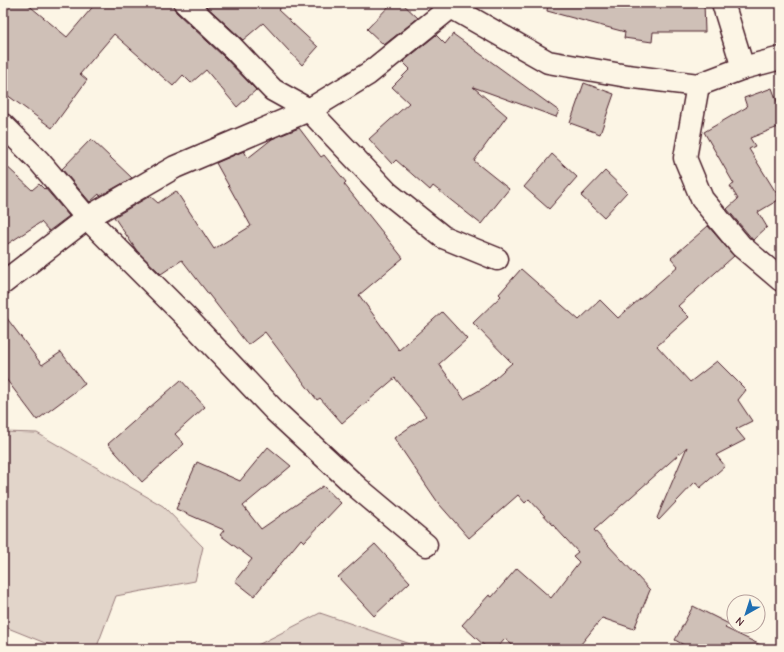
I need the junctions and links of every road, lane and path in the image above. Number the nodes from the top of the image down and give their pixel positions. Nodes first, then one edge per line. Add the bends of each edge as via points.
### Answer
1 (185, 3) edge
2 (723, 3) edge
3 (448, 5) edge
4 (781, 58) edge
5 (743, 68) junction
6 (698, 85) junction
7 (309, 110) junction
8 (3, 125) edge
9 (87, 218) junction
10 (496, 259) dead end
11 (781, 280) edge
12 (3, 283) edge
13 (426, 546) dead end

1 - 7 street via 273,90
2 - 5 street
3 - 6 street via 548,62
3 - 7 street via 368,74
4 - 5 street
5 - 6 street
6 - 11 street via 685,158 702,199 741,246
7 - 9 street via 175,167
7 - 10 street via 388,193 443,237
8 - 9 street via 39,161
9 - 12 street
9 - 13 street via 275,411 358,488

